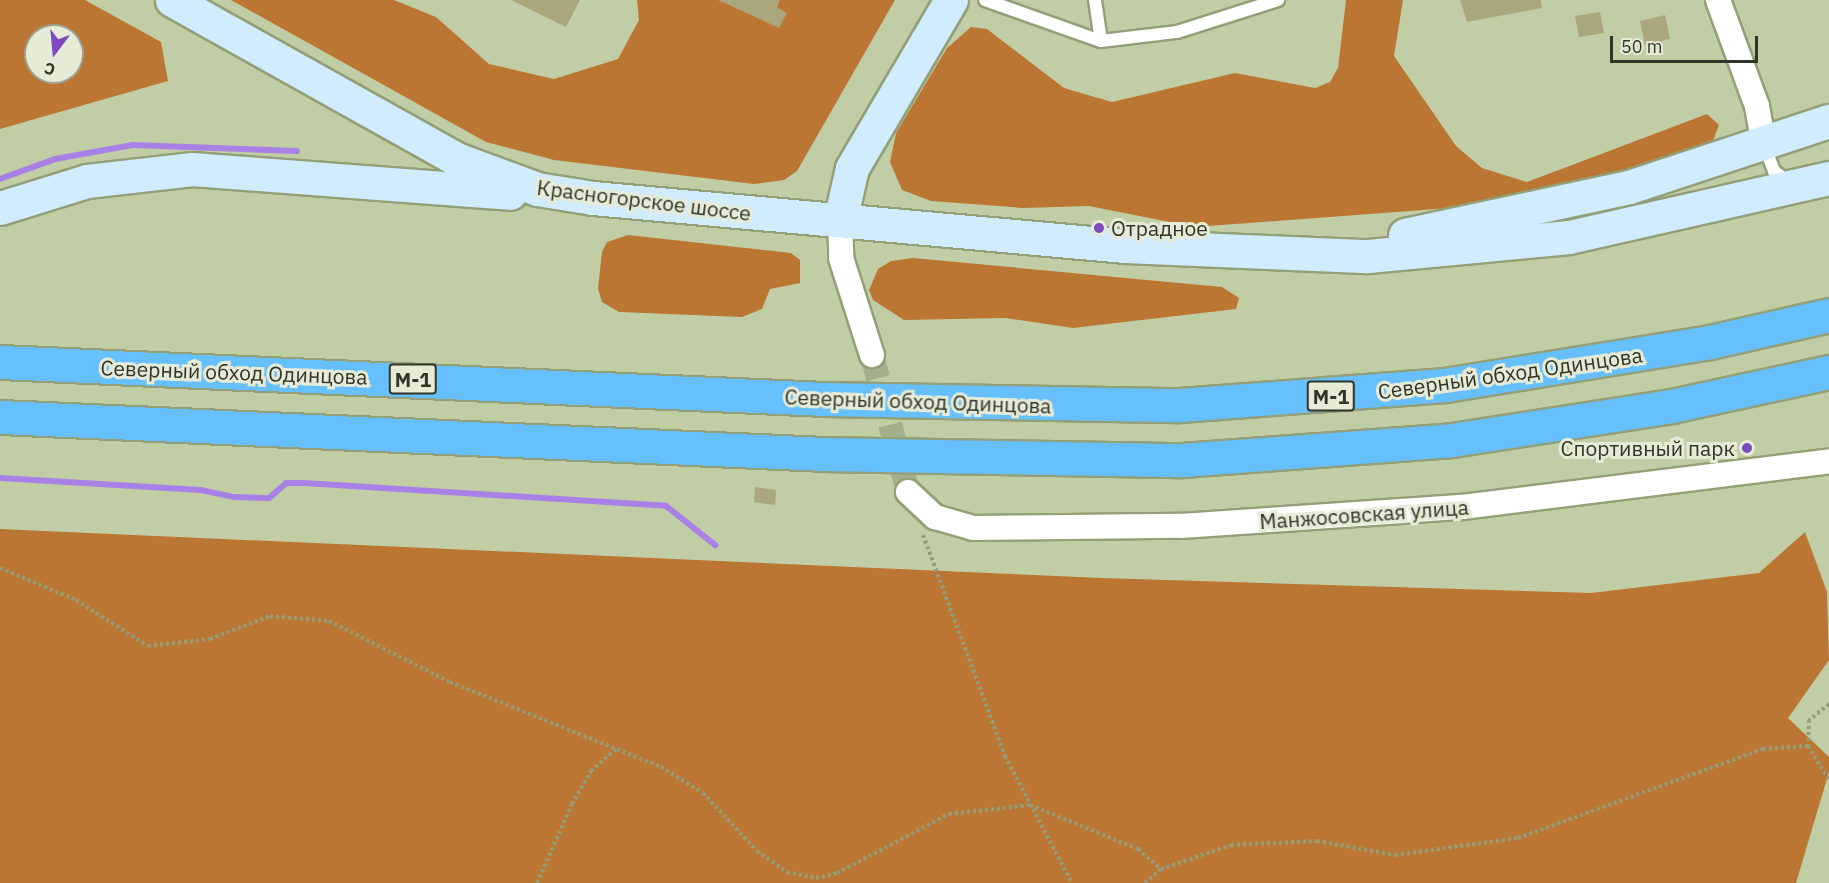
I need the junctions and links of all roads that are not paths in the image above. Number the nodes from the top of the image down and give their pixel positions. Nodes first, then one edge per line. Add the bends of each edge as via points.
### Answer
1 (172, 0) edge
2 (951, 0) edge
3 (985, 0) edge
4 (1095, 0) edge
5 (1278, 0) edge
6 (1718, 0) edge
7 (1101, 41) junction
8 (1829, 121) edge
9 (870, 136) junction
10 (1764, 144) junction
11 (1829, 178) edge
12 (1797, 186) junction
13 (593, 198) junction
14 (0, 208) edge
15 (840, 220) junction
16 (894, 225) junction
17 (1125, 246) junction
18 (1829, 315) edge
19 (872, 355) tunnel mouth
20 (0, 362) edge
21 (1823, 374) edge
22 (0, 417) edge
23 (1829, 461) edge
24 (908, 492) tunnel mouth

1 - 13 main road, Красногорское шоссе via 456,159 537,189
2 - 9 main road
3 - 7 lane
4 - 7 lane
5 - 7 lane via 1177,32
6 - 10 street via 1757,106
8 - 10 main road
9 - 15 main road via 842,195
9 - 16 main road via 861,169 863,183 877,211
10 - 12 lane via 1773,171
10 - 17 main road via 1565,204 1432,232 1303,243
11 - 12 main road
12 - 17 main road via 1637,225 1501,247 1368,256
13 - 14 main road via 192,169 87,181
13 - 15 main road, Красногорское шоссе
15 - 16 main road, Красногорское шоссе
15 - 19 street via 841,258
16 - 17 main road, Красногорское шоссе
18 - 20 highway, Северный обход Одинцова / М-1 via 1710,342 1445,386 1180,405 825,399
21 - 22 highway via 1672,406 1452,440 1171,460 823,454
23 - 24 street, Манжосовская улица via 1462,507 1181,526 973,528 935,517

